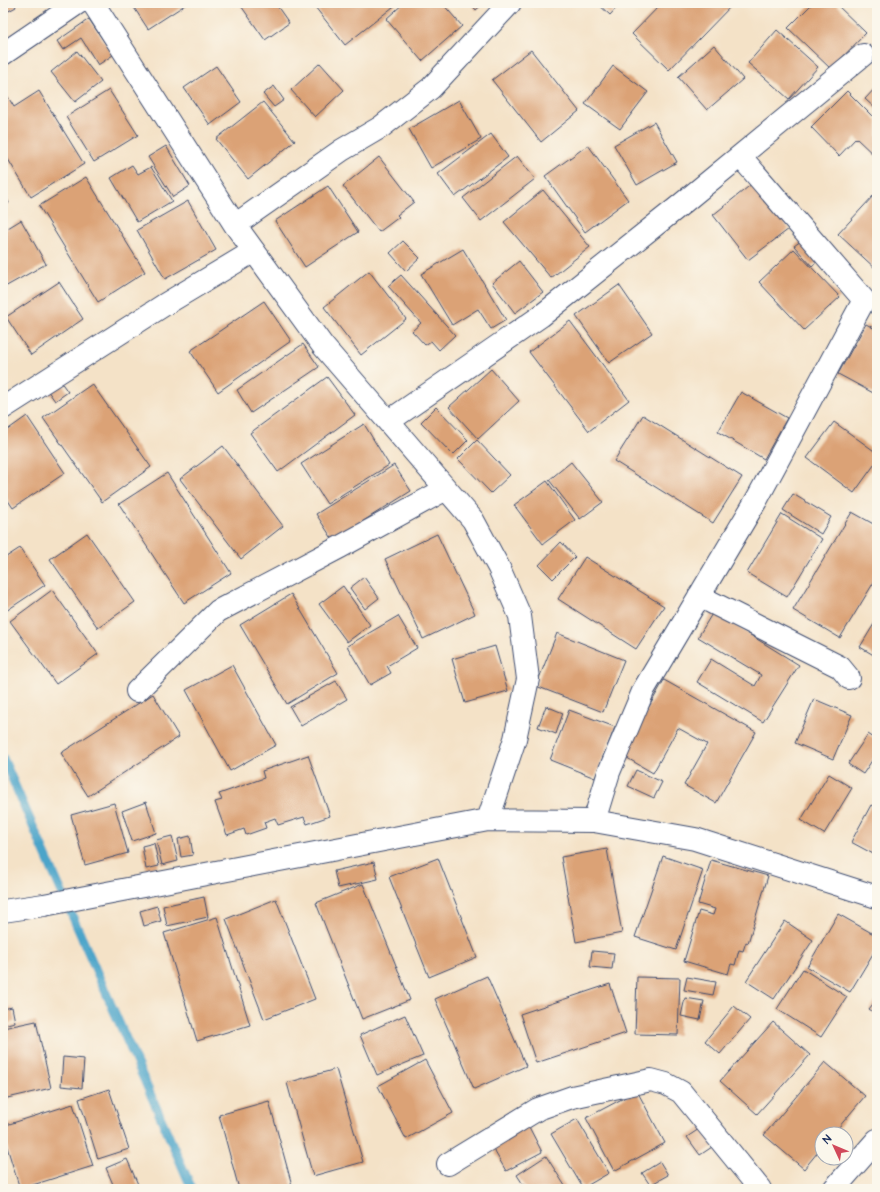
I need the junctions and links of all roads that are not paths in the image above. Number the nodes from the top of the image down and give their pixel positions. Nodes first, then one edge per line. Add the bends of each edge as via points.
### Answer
1 (78, 3) edge
2 (93, 3) edge
3 (510, 3) edge
4 (3, 54) edge
5 (863, 55) dead end
6 (740, 156) junction
7 (235, 225) junction
8 (254, 251) junction
9 (3, 408) edge
10 (388, 421) junction
11 (446, 489) junction
12 (699, 596) junction
13 (849, 678) dead end
14 (137, 691) dead end
15 (488, 820) junction
16 (594, 821) junction
17 (877, 897) edge
18 (3, 911) edge
19 (875, 1147) edge
20 (448, 1164) dead end
21 (760, 1189) edge
22 (834, 1189) edge

1 - 4 street
2 - 7 street
3 - 7 street via 431,88 381,127 342,150
5 - 6 street
6 - 10 street via 541,316
6 - 12 street via 864,300 757,499
7 - 8 street
8 - 9 street
8 - 10 street via 323,346
10 - 11 street
11 - 14 street via 218,610
11 - 15 street via 473,520 499,568 520,616 528,679 515,739
12 - 13 street via 840,667
12 - 16 street via 644,690 608,772
15 - 16 street
15 - 18 street
16 - 17 street via 695,839
19 - 22 street
20 - 21 street via 538,1109 572,1097 651,1080 681,1092

